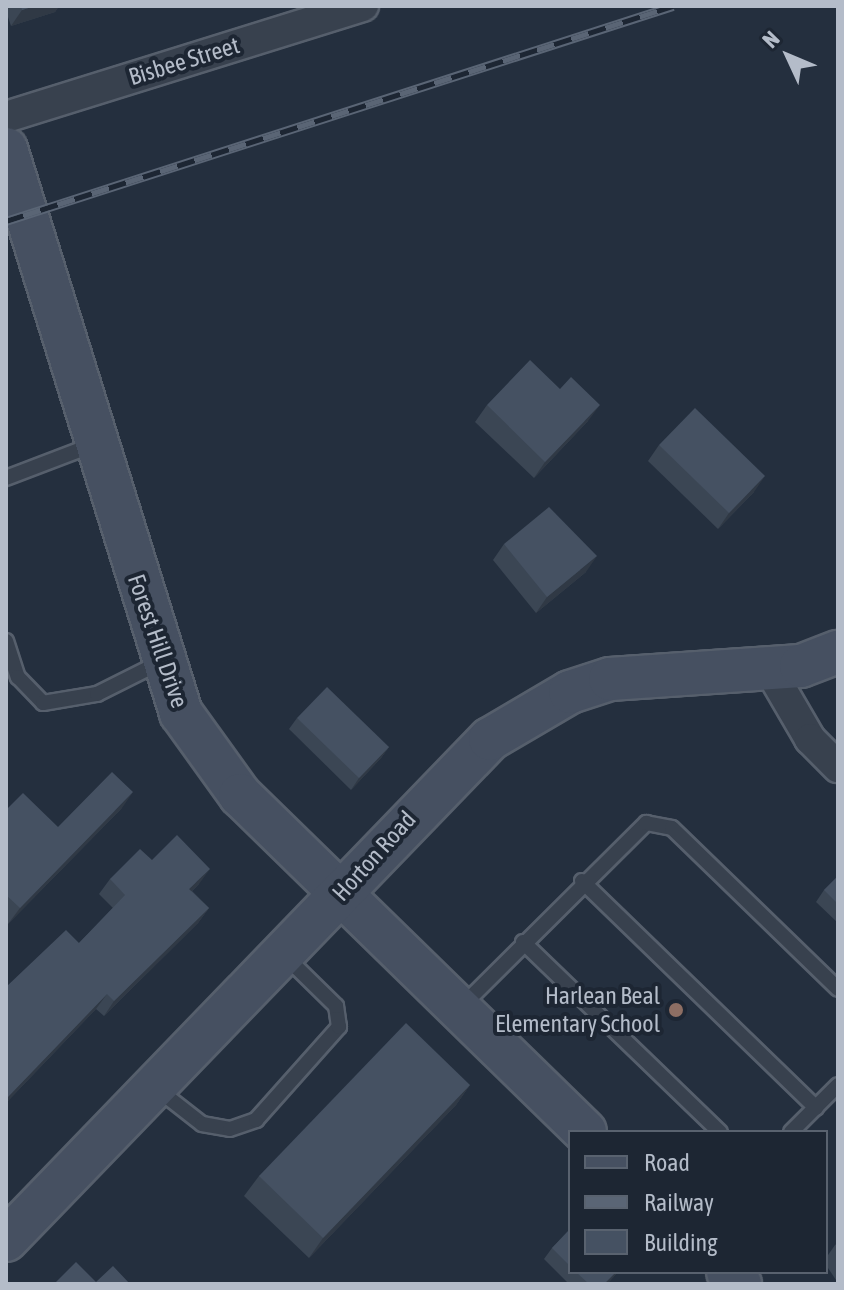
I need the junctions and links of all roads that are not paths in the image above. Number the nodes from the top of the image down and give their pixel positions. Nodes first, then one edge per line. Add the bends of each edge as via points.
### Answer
1 (363, 6) edge
2 (6, 117) edge
3 (6, 149) edge
4 (96, 443) junction
5 (6, 478) edge
6 (6, 641) edge
7 (838, 652) edge
8 (162, 661) junction
9 (767, 665) junction
10 (12, 680) edge
11 (838, 767) edge
12 (582, 881) junction
13 (341, 893) junction
14 (523, 942) junction
15 (283, 954) junction
16 (838, 989) edge
17 (459, 1009) junction
18 (838, 1085) edge
19 (154, 1087) junction
20 (816, 1108) junction
21 (583, 1130) edge
22 (718, 1130) edge
23 (793, 1130) edge
24 (6, 1240) edge

1 - 2 street, Bisbee Street
3 - 4 street, Forest Hill Drive
4 - 5 lane
4 - 8 street, Forest Hill Drive
6 - 10 lane
7 - 9 street, Horton Road via 801,666
8 - 10 lane via 97,694 43,703
8 - 13 street, Forest Hill Drive via 181,713 240,795
9 - 11 street via 810,739
9 - 13 street, Horton Road via 610,679 526,715 457,765
12 - 14 lane
12 - 16 lane via 646,823 672,828
12 - 20 lane
13 - 15 street, Horton Road
13 - 17 street, Forest Hill Drive
14 - 17 lane
14 - 22 lane
15 - 19 street, Horton Road
15 - 19 lane via 336,1006 339,1027 256,1120 230,1129 202,1124
17 - 21 street, Forest Hill Drive
18 - 20 lane
19 - 24 street, Horton Road
20 - 23 lane

